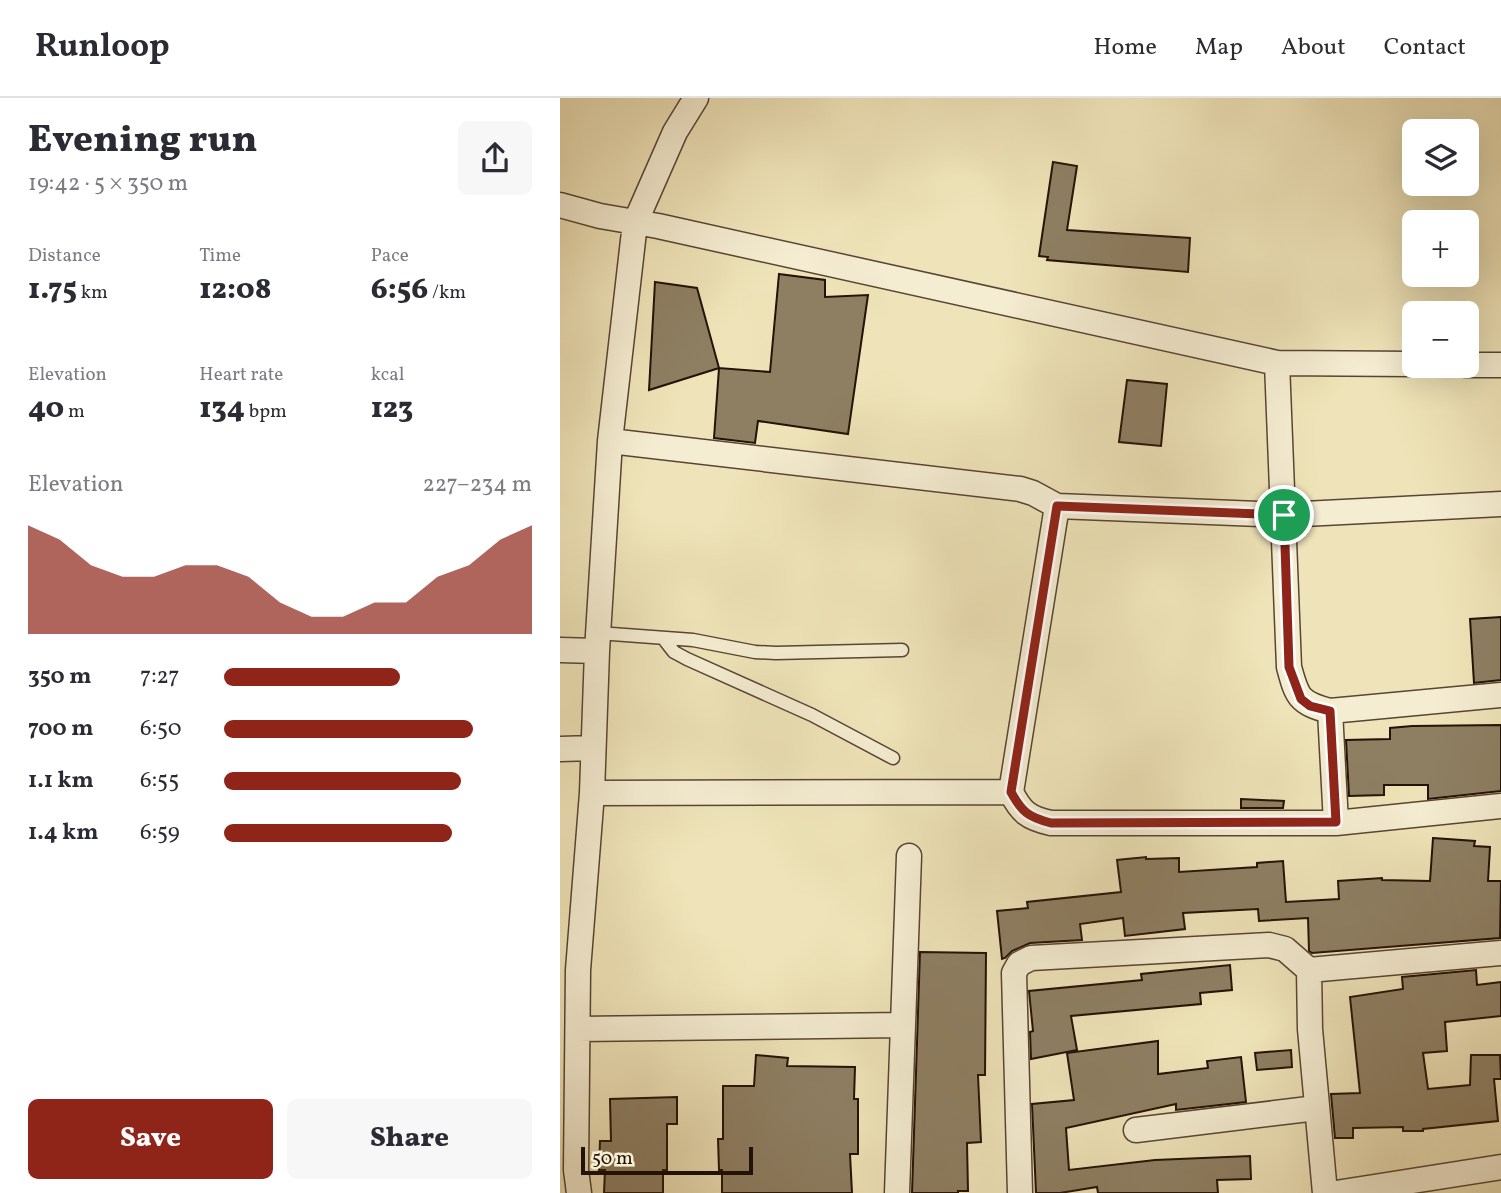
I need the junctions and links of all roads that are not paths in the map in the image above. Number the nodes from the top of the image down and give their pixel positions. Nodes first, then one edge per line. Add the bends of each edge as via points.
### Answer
1 (696, 98) edge
2 (560, 205) edge
3 (635, 223) junction
4 (1277, 363) junction
5 (1402, 364) edge
6 (1479, 365) edge
7 (1501, 365) edge
8 (610, 442) junction
9 (1501, 504) edge
10 (1057, 506) junction
11 (1284, 515) junction
12 (663, 638) junction
13 (598, 642) junction
14 (560, 650) edge
15 (902, 650) dead end
16 (1501, 695) edge
17 (1330, 711) junction
18 (593, 748) junction
19 (560, 749) edge
20 (893, 758) dead end
21 (1011, 792) junction
22 (592, 793) junction
23 (1501, 806) edge
24 (1336, 822) junction
25 (909, 856) dead end
26 (1501, 953) edge
27 (569, 970) edge
28 (1310, 970) junction
29 (903, 1025) junction
30 (578, 1029) junction
31 (1317, 1108) junction
32 (1136, 1130) dead end
33 (1501, 1167) edge
34 (572, 1178) edge
35 (897, 1193) edge
36 (1020, 1193) edge
37 (1325, 1193) edge
38 (1336, 1193) edge

1 - 3 street via 675,132
2 - 3 street
3 - 4 street
3 - 8 street
4 - 5 street
4 - 11 street
6 - 7 street
8 - 10 street via 1020,489
8 - 13 street
9 - 11 street
10 - 11 street
10 - 21 street
11 - 17 street via 1289,667 1301,699
12 - 13 lane
12 - 15 lane via 776,653
12 - 20 lane via 687,659 812,715
13 - 14 street
13 - 18 street
16 - 17 street
17 - 24 street
18 - 19 street
18 - 22 street
21 - 22 street
21 - 24 street via 1020,809 1051,823
22 - 27 street
23 - 24 street
25 - 29 street
26 - 28 street
27 - 30 street
28 - 31 street
28 - 36 street via 1285,949 1269,945 1031,958 1019,964 1014,973
29 - 30 street
29 - 35 street
30 - 34 street
31 - 32 street
31 - 37 street
33 - 38 street

